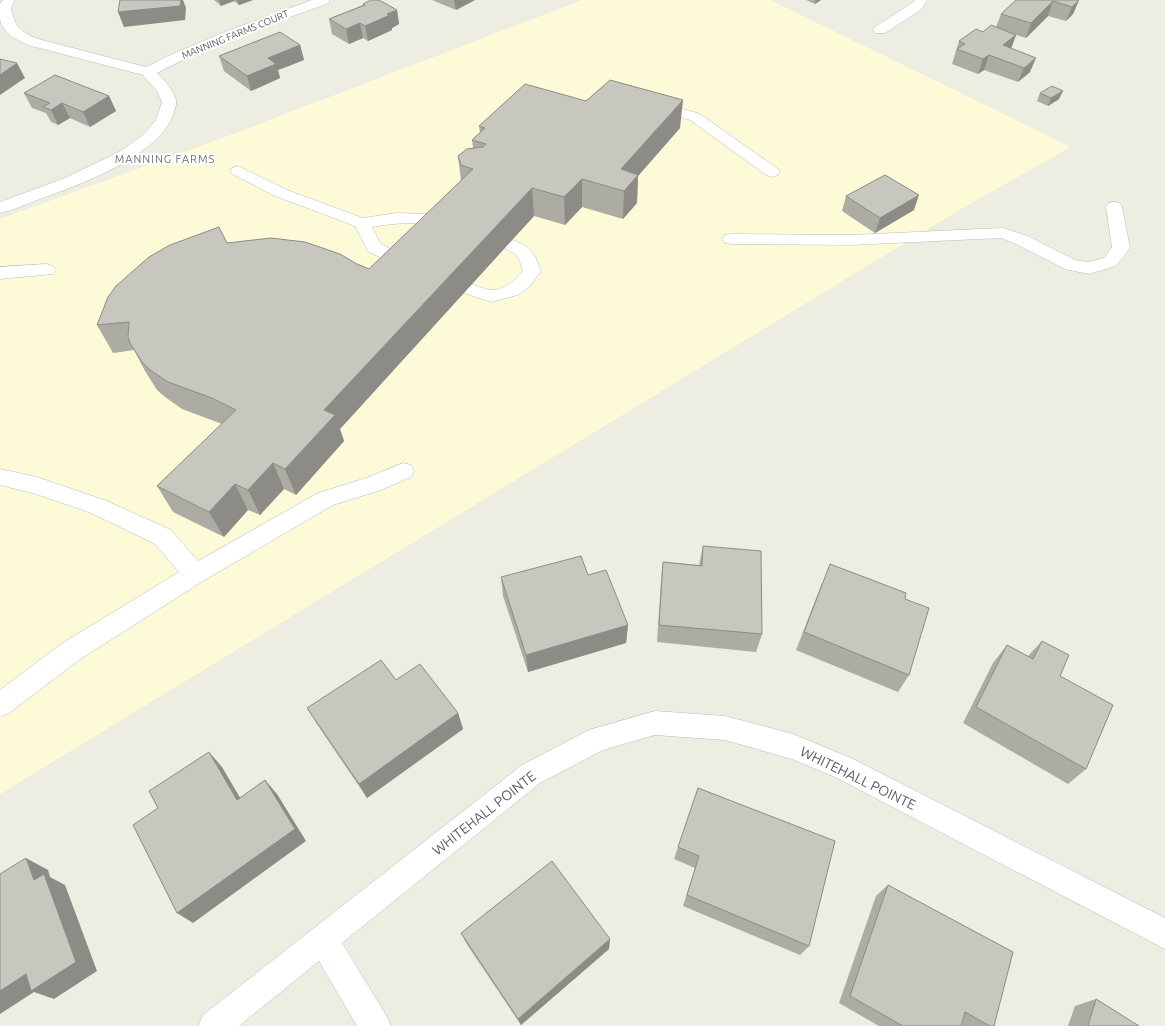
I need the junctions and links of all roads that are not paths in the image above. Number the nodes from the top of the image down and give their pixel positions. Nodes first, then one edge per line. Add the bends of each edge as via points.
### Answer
1 (9, 0) edge
2 (324, 0) edge
3 (921, 0) edge
4 (880, 30) dead end
5 (148, 72) junction
6 (640, 100) edge
7 (238, 171) dead end
8 (772, 172) dead end
9 (1114, 207) dead end
10 (0, 208) edge
11 (362, 223) junction
12 (448, 226) edge
13 (731, 239) dead end
14 (508, 244) edge
15 (408, 265) edge
16 (47, 270) dead end
17 (0, 273) edge
18 (467, 288) edge
19 (403, 471) dead end
20 (0, 477) edge
21 (195, 574) junction
22 (0, 706) edge
23 (1165, 934) edge
24 (323, 940) junction
25 (214, 1026) edge
26 (375, 1026) edge

1 - 5 street via 4,8 7,25 17,35 33,42
2 - 5 street, MANNING FARMS COURT via 225,37
3 - 4 street via 917,6
5 - 10 street via 161,86 169,102 165,117 153,136 128,154 85,175
6 - 8 street via 695,117
7 - 11 street via 281,193
9 - 13 street via 1121,248 1110,262 1089,268 1070,265 1003,233 851,240
11 - 12 street via 397,218 426,219
11 - 15 street via 374,247
14 - 18 street via 521,248 527,257 532,271 524,282 514,290 491,296
16 - 17 street
19 - 21 street via 326,499
20 - 21 street via 37,486 99,507 163,537
21 - 22 street via 70,652
23 - 24 street, WHITEHALL POINTE via 844,768 800,750 725,728 655,724 598,739 531,774
24 - 25 street, WHITEHALL POINTE
24 - 26 street

